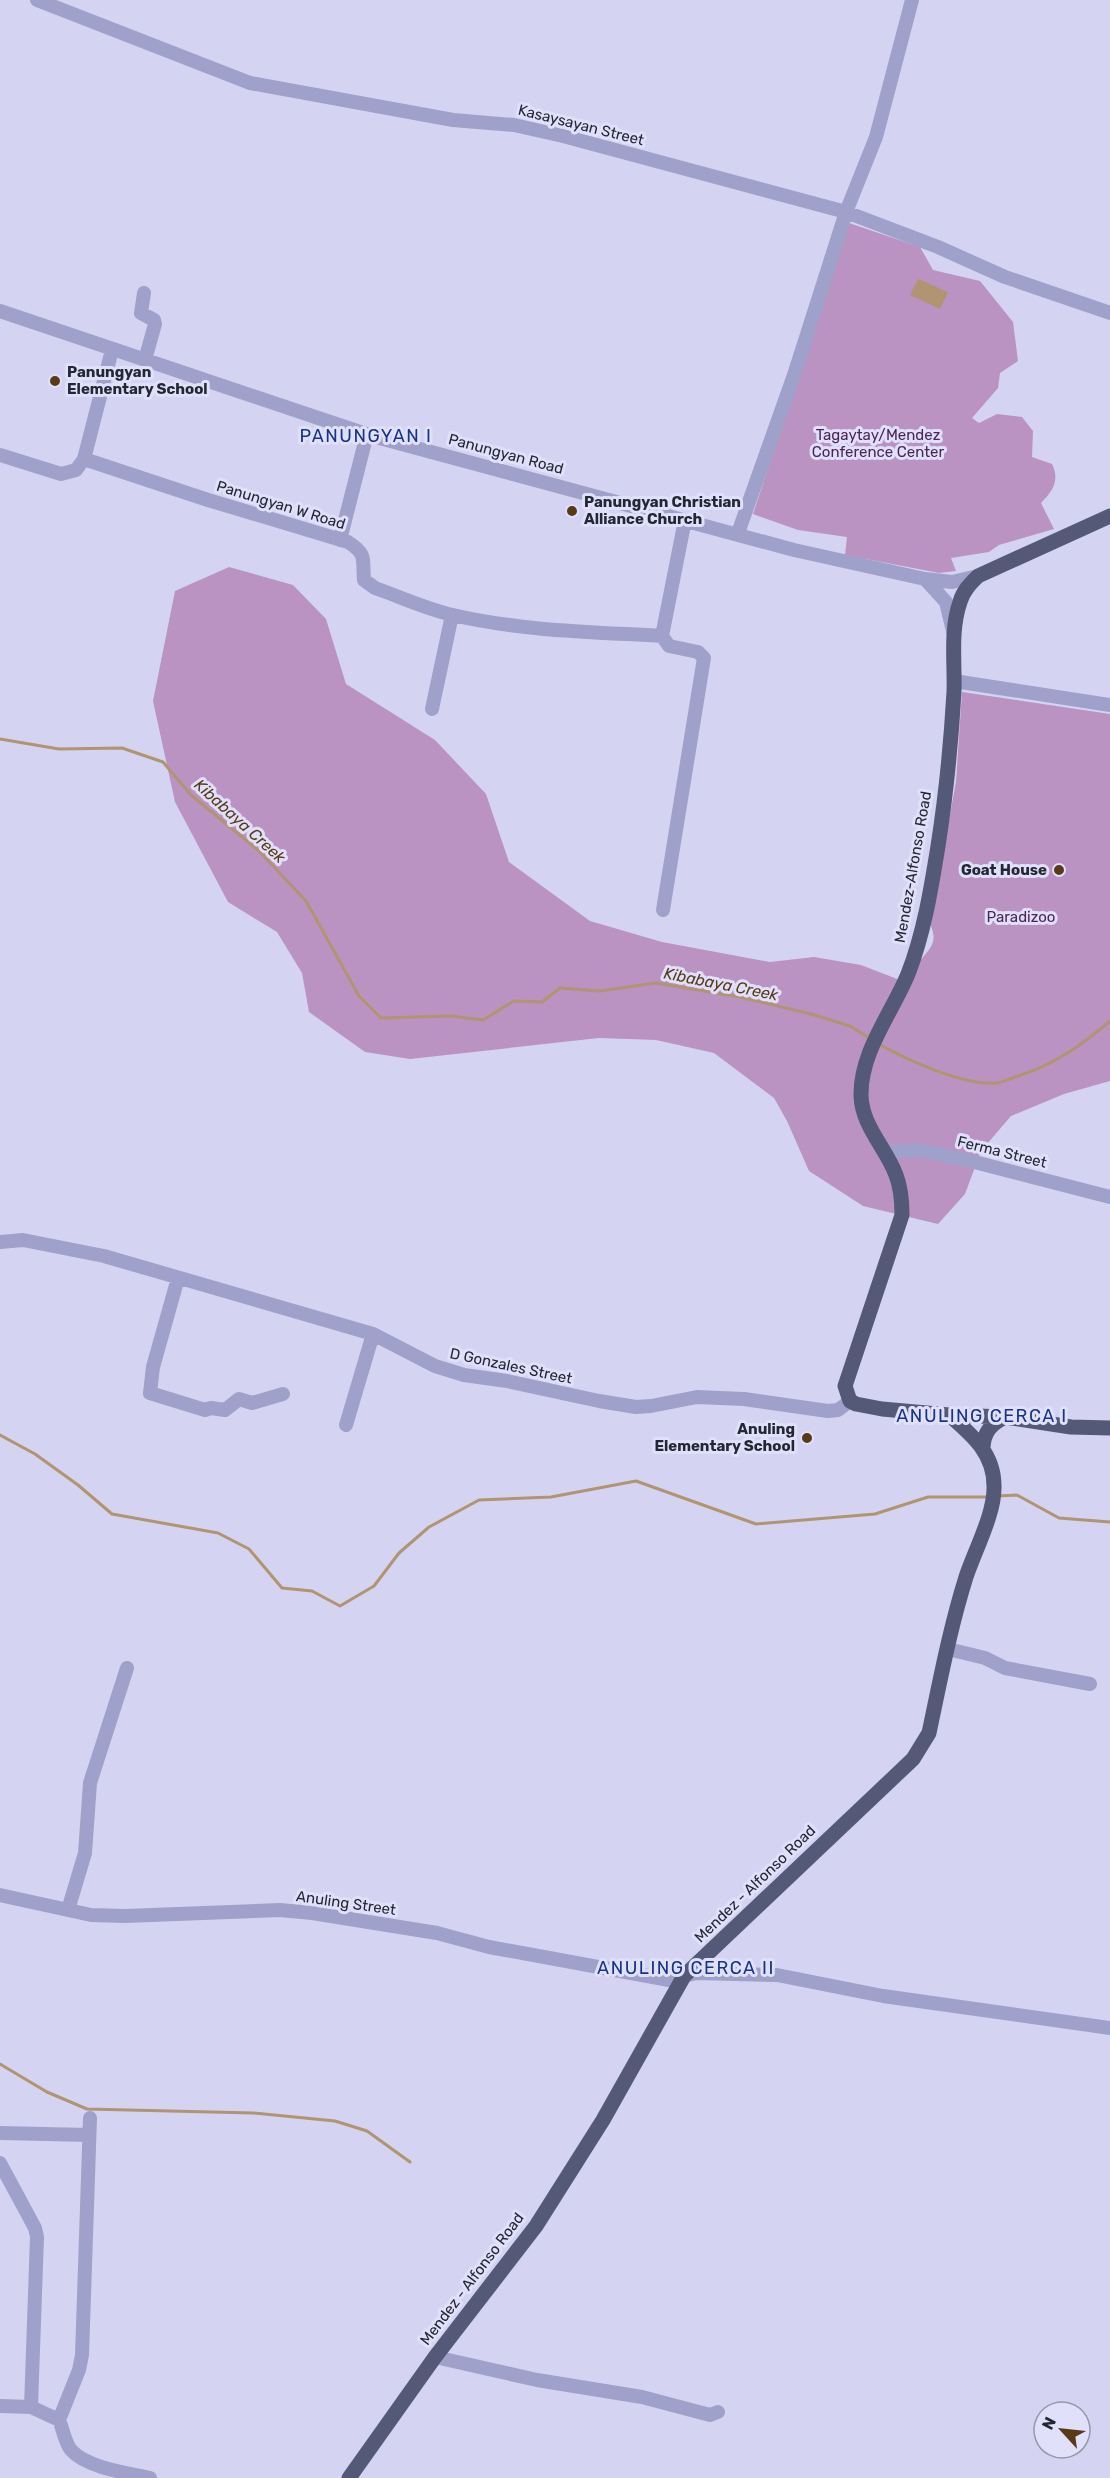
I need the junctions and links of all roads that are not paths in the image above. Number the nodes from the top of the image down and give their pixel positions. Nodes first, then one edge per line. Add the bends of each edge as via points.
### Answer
1 (37, 0) edge
2 (912, 0) edge
3 (846, 212) junction
4 (144, 293) dead end
5 (0, 312) edge
6 (1110, 313) edge
7 (112, 350) junction
8 (145, 360) junction
9 (368, 434) junction
10 (0, 455) edge
11 (84, 459) junction
12 (1110, 516) edge
13 (685, 520) junction
14 (738, 533) junction
15 (340, 540) junction
16 (978, 576) junction
17 (925, 579) junction
18 (452, 615) junction
19 (954, 631) junction
20 (662, 636) junction
21 (954, 681) junction
22 (1110, 705) edge
23 (432, 709) dead end
24 (663, 910) dead end
25 (884, 1152) junction
26 (1110, 1197) edge
27 (0, 1242) edge
28 (178, 1278) junction
29 (374, 1334) junction
30 (283, 1394) dead end
31 (850, 1401) junction
32 (949, 1415) junction
33 (1005, 1417) junction
34 (346, 1425) dead end
35 (1110, 1428) edge
36 (983, 1448) junction
37 (948, 1649) junction
38 (127, 1668) dead end
39 (1090, 1684) dead end
40 (0, 1894) edge
41 (68, 1910) junction
42 (684, 1976) junction
43 (1110, 2028) edge
44 (90, 2118) dead end
45 (0, 2133) edge
46 (89, 2135) junction
47 (0, 2163) edge
48 (435, 2357) junction
49 (0, 2406) edge
50 (31, 2407) junction
51 (718, 2412) dead end
52 (59, 2420) junction
53 (150, 2478) edge
54 (349, 2478) edge

1 - 3 street, Kasaysayan Street via 250,82 453,120 543,131
2 - 3 street via 876,137
3 - 6 street, Kasaysayan Street via 1005,277
3 - 14 street
4 - 8 street via 141,313 155,324
5 - 7 street, Panungyan Road
7 - 8 street, Panungyan Road
7 - 11 street
8 - 9 street, Panungyan Road
9 - 13 street, Panungyan Road
9 - 15 street
10 - 11 street via 61,474 76,470
11 - 15 street, Panungyan W Road
12 - 16 main road
13 - 14 street, Panungyan Road
13 - 20 street
14 - 17 street, Panungyan Road via 794,550
15 - 18 street, Panungyan W Road via 362,552 364,580 368,585
16 - 17 street, Panungyan Road via 952,582
16 - 19 main road, Mendez-Alfonso Road via 962,597
17 - 19 street via 946,602
18 - 20 street, Panungyan W Road via 544,628
18 - 23 street
19 - 21 main road, Mendez-Alfonso Road
20 - 24 street via 669,646 698,652 704,658
21 - 22 street
21 - 25 main road, Mendez-Alfonso Road via 944,801 920,938 897,1000 879,1029 861,1098 872,1133
25 - 26 street, Ferma Street via 918,1150
25 - 31 main road, Mendez-Alfonso Road via 902,1195 902,1215 845,1386
27 - 28 street, D Gonzales Street via 48,1243
28 - 29 street, D Gonzales Street
28 - 30 street via 153,1367 150,1394 205,1410 225,1410 239,1399 252,1403
29 - 31 street, D Gonzales Street via 444,1370 610,1403 651,1406 697,1397 744,1399 828,1411 838,1410
29 - 34 street
31 - 32 main road via 868,1407
32 - 33 main road
32 - 36 main road, Mendez - Alfonso Road
33 - 35 main road via 1071,1427
33 - 36 main road via 989,1428
36 - 37 main road, Mendez - Alfonso Road via 995,1486
37 - 39 street via 1005,1668
37 - 42 main road, Mendez - Alfonso Road via 929,1733 913,1759
38 - 41 street via 90,1783 85,1853
40 - 41 street, Anuling Street
41 - 42 street, Anuling Street via 125,1916 280,1910 312,1913 437,1933 489,1947 652,1978 669,1980
42 - 43 street, Anuling Street via 777,1976 883,1996
42 - 48 main road, Mendez - Alfonso Road via 603,2120 536,2226
44 - 46 street
45 - 46 street
46 - 52 street via 82,2355
47 - 50 street via 37,2237
48 - 51 street via 537,2380 642,2397 710,2415
48 - 54 main road, Mendez - Alfonso Road
49 - 50 street
50 - 52 street
52 - 53 street via 71,2450 86,2461

